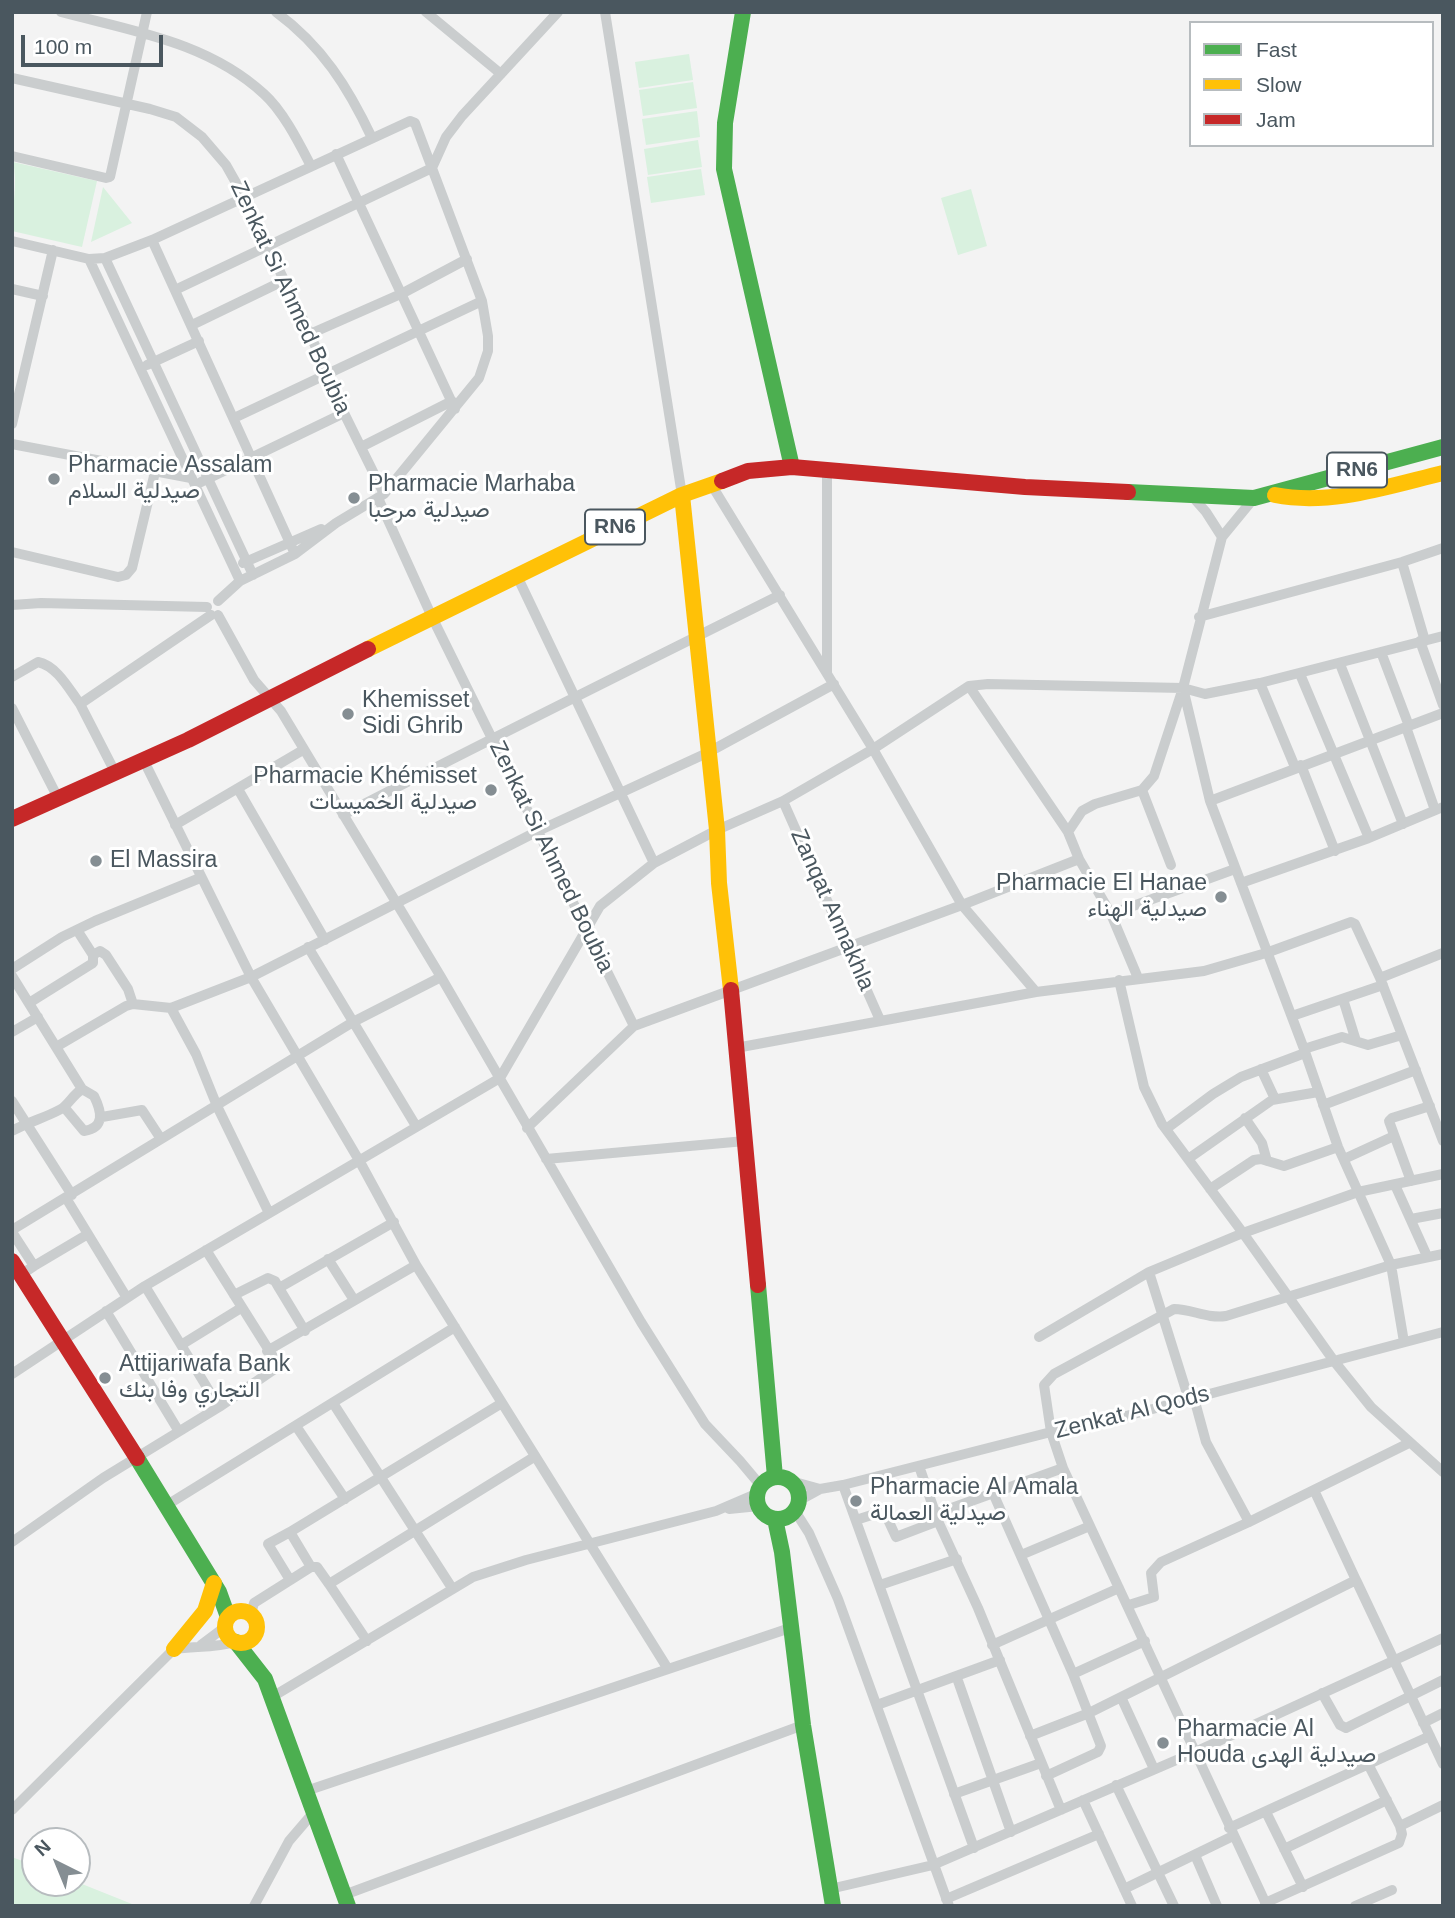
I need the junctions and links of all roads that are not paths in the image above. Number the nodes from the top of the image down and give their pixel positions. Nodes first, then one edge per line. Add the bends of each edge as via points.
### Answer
1 (61, 12) edge
2 (147, 12) edge
3 (276, 12) edge
4 (299, 12) edge
5 (426, 12) edge
6 (558, 12) edge
7 (605, 12) edge
8 (743, 12) edge
9 (290, 23) junction
10 (142, 34) junction
11 (500, 74) junction
12 (12, 78) edge
13 (128, 104) junction
14 (372, 138) junction
15 (336, 155) junction
16 (12, 156) edge
17 (311, 166) junction
18 (432, 168) junction
19 (244, 197) junction
20 (358, 202) junction
21 (152, 240) junction
22 (12, 241) edge
23 (267, 246) junction
24 (53, 250) junction
25 (105, 258) junction
26 (89, 259) junction
27 (467, 259) junction
28 (283, 281) junction
29 (12, 289) edge
30 (175, 290) junction
31 (403, 293) junction
32 (43, 296) junction
33 (482, 301) junction
34 (191, 325) junction
35 (420, 330) junction
36 (310, 334) junction
37 (199, 341) junction
38 (153, 362) junction
39 (140, 368) junction
40 (326, 373) junction
41 (16, 392) edge
42 (454, 405) junction
43 (344, 414) junction
44 (234, 418) junction
45 (12, 424) edge
46 (12, 444) edge
47 (361, 447) junction
48 (1443, 447) edge
49 (252, 459) junction
50 (792, 467) junction
51 (155, 472) junction
52 (827, 472) junction
53 (1443, 474) edge
54 (208, 480) junction
55 (193, 481) junction
56 (711, 484) junction
57 (1272, 494) junction
58 (682, 495) junction
59 (1191, 495) junction
60 (381, 496) junction
61 (1254, 498) junction
62 (337, 523) junction
63 (1222, 537) junction
64 (289, 542) junction
65 (1443, 548) edge
66 (12, 552) edge
67 (295, 554) junction
68 (247, 561) junction
69 (1402, 562) junction
70 (234, 568) junction
71 (253, 575) junction
72 (517, 576) junction
73 (240, 581) junction
74 (780, 595) junction
75 (12, 605) edge
76 (212, 612) junction
77 (432, 617) junction
78 (1199, 617) junction
79 (1443, 636) edge
80 (696, 637) junction
81 (1422, 641) junction
82 (1381, 652) junction
83 (1340, 664) junction
84 (827, 673) junction
85 (1300, 674) junction
86 (12, 677) edge
87 (834, 684) junction
88 (1260, 684) junction
89 (969, 686) junction
90 (1182, 688) junction
91 (272, 699) junction
92 (574, 699) junction
93 (80, 704) junction
94 (12, 709) edge
95 (1441, 711) edge
96 (1407, 726) junction
97 (1443, 727) edge
98 (493, 737) junction
99 (1371, 741) junction
100 (873, 749) junction
101 (303, 750) junction
102 (707, 753) junction
103 (1334, 755) junction
104 (144, 761) junction
105 (1298, 766) junction
106 (116, 774) junction
107 (239, 789) junction
108 (1142, 790) junction
109 (621, 792) junction
110 (58, 798) junction
111 (783, 801) junction
112 (1210, 801) junction
113 (1439, 809) edge
114 (343, 815) junction
115 (12, 820) edge
116 (1403, 824) junction
117 (176, 825) junction
118 (717, 830) junction
119 (538, 831) junction
120 (1068, 832) junction
121 (1369, 838) junction
122 (1335, 851) junction
123 (1079, 859) junction
124 (654, 863) junction
125 (1171, 865) dead end
126 (1235, 869) junction
127 (200, 878) junction
128 (1241, 883) junction
129 (397, 904) junction
130 (962, 905) junction
131 (1111, 914) junction
132 (587, 929) junction
133 (77, 930) junction
134 (325, 940) junction
135 (308, 947) junction
136 (850, 947) junction
137 (1266, 953) junction
138 (1443, 953) edge
139 (93, 955) junction
140 (12, 969) edge
141 (12, 976) edge
142 (251, 977) junction
143 (441, 977) junction
144 (1138, 978) junction
145 (1119, 980) junction
146 (1382, 982) junction
147 (731, 991) junction
148 (1036, 992) junction
149 (1343, 999) junction
150 (29, 1003) junction
151 (133, 1004) junction
152 (171, 1008) junction
153 (1292, 1016) junction
154 (38, 1017) junction
155 (880, 1020) junction
156 (353, 1022) junction
157 (634, 1026) junction
158 (12, 1032) edge
159 (1402, 1035) junction
160 (1356, 1041) junction
161 (56, 1048) junction
162 (736, 1048) junction
163 (1305, 1051) junction
164 (297, 1056) junction
165 (1261, 1069) junction
166 (1416, 1070) junction
167 (500, 1078) junction
168 (82, 1089) junction
169 (1318, 1092) junction
170 (1275, 1099) junction
171 (12, 1101) edge
172 (1323, 1105) junction
173 (217, 1106) junction
174 (1430, 1106) junction
175 (64, 1107) junction
176 (102, 1117) junction
177 (1245, 1118) junction
178 (26, 1122) junction
179 (416, 1126) junction
180 (527, 1128) junction
181 (1167, 1129) junction
182 (12, 1131) edge
183 (1394, 1136) junction
184 (161, 1139) junction
185 (745, 1141) junction
186 (1443, 1141) edge
187 (1338, 1147) junction
188 (546, 1159) junction
189 (1188, 1159) junction
190 (1344, 1159) junction
191 (1267, 1161) junction
192 (360, 1162) junction
193 (1443, 1174) edge
194 (1411, 1181) junction
195 (1395, 1185) junction
196 (1210, 1189) junction
197 (1358, 1192) junction
198 (69, 1196) junction
199 (269, 1213) junction
200 (1443, 1213) edge
201 (1411, 1219) junction
202 (394, 1222) junction
203 (12, 1231) edge
204 (1243, 1233) junction
205 (88, 1234) junction
206 (206, 1250) junction
207 (1443, 1254) edge
208 (1427, 1256) junction
209 (328, 1259) junction
210 (416, 1265) junction
211 (1391, 1265) junction
212 (34, 1266) junction
213 (16, 1269) edge
214 (1149, 1272) junction
215 (145, 1286) junction
216 (279, 1288) junction
217 (234, 1295) junction
218 (1289, 1297) junction
219 (127, 1298) junction
220 (354, 1300) junction
221 (241, 1308) junction
222 (106, 1311) junction
223 (1162, 1314) junction
224 (455, 1327) junction
225 (305, 1331) junction
226 (1443, 1332) edge
227 (1039, 1337) dead end
228 (62, 1339) junction
229 (1404, 1342) junction
230 (181, 1345) junction
231 (267, 1351) junction
232 (1334, 1362) junction
233 (12, 1374) edge
234 (1191, 1399) junction
235 (333, 1403) junction
236 (502, 1403) junction
237 (219, 1406) junction
238 (296, 1426) junction
239 (178, 1430) junction
240 (1051, 1432) junction
241 (1409, 1443) junction
242 (136, 1457) junction
243 (534, 1457) junction
244 (919, 1466) junction
245 (1063, 1468) junction
246 (1443, 1472) edge
247 (380, 1478) junction
248 (843, 1485) junction
249 (771, 1486) junction
250 (820, 1489) junction
251 (1314, 1490) junction
252 (993, 1493) junction
253 (345, 1499) junction
254 (167, 1505) junction
255 (789, 1512) junction
256 (936, 1518) junction
257 (856, 1520) junction
258 (1249, 1522) junction
259 (1090, 1526) junction
260 (413, 1530) junction
261 (290, 1532) junction
262 (12, 1542) edge
263 (588, 1544) junction
264 (1021, 1555) junction
265 (957, 1559) junction
266 (311, 1567) junction
267 (290, 1580) junction
268 (1356, 1580) junction
269 (329, 1584) junction
270 (880, 1585) junction
271 (217, 1588) junction
272 (452, 1588) junction
273 (1119, 1588) junction
274 (1129, 1605) junction
275 (248, 1613) junction
276 (1048, 1619) junction
277 (226, 1622) junction
278 (790, 1628) junction
279 (256, 1632) junction
280 (1443, 1637) edge
281 (367, 1641) junction
282 (1145, 1641) junction
283 (236, 1642) junction
284 (201, 1644) junction
285 (992, 1645) junction
286 (174, 1649) junction
287 (1391, 1659) junction
288 (1000, 1660) junction
289 (668, 1669) junction
290 (262, 1672) junction
291 (1073, 1674) junction
292 (1161, 1677) junction
293 (957, 1678) junction
294 (1443, 1680) edge
295 (918, 1692) junction
296 (1322, 1693) junction
297 (1410, 1696) junction
298 (272, 1697) junction
299 (1121, 1697) junction
300 (877, 1705) junction
301 (1089, 1713) junction
302 (1443, 1713) edge
303 (1423, 1723) junction
304 (803, 1724) junction
305 (1030, 1736) junction
306 (1430, 1736) junction
307 (1439, 1748) edge
308 (1195, 1752) junction
309 (1041, 1763) junction
310 (1443, 1763) edge
311 (1368, 1764) junction
312 (1154, 1769) junction
313 (1046, 1776) junction
314 (994, 1782) junction
315 (1116, 1785) junction
316 (306, 1791) junction
317 (954, 1794) junction
318 (1083, 1800) junction
319 (1387, 1800) junction
320 (1443, 1805) edge
321 (12, 1810) edge
322 (1061, 1810) junction
323 (1266, 1812) junction
324 (313, 1814) junction
325 (1400, 1826) junction
326 (1011, 1832) junction
327 (1231, 1833) junction
328 (1099, 1834) junction
329 (974, 1847) junction
330 (1284, 1849) junction
331 (1195, 1855) junction
332 (933, 1865) junction
333 (1158, 1872) junction
334 (1303, 1887) junction
335 (830, 1889) junction
336 (1124, 1889) junction
337 (1392, 1890) dead end
338 (346, 1900) edge
339 (947, 1902) edge
340 (1266, 1904) edge
341 (254, 1906) edge
342 (833, 1906) edge
343 (1132, 1906) edge
344 (1174, 1906) edge
345 (1217, 1906) edge
346 (1355, 1906) edge

1 - 10 street
2 - 10 street
3 - 9 street
4 - 9 street
5 - 11 street
6 - 11 street
7 - 58 street
8 - 50 main road via 725,123 724,169
9 - 14 street via 352,95
10 - 13 street
10 - 17 street via 176,41 216,59 265,95
11 - 18 street via 446,137
12 - 13 street, Zenkat Si Ahmed Boubia
13 - 16 street via 110,177
13 - 19 street, Zenkat Si Ahmed Boubia via 176,117 202,137 226,165
14 - 15 street
14 - 18 street via 412,121
15 - 17 street
15 - 20 street
17 - 19 street
18 - 20 street
18 - 27 street
19 - 21 street
19 - 23 street, Zenkat Si Ahmed Boubia
20 - 23 street
20 - 31 street
21 - 25 street
21 - 30 street
22 - 24 street
23 - 28 street, Zenkat Si Ahmed Boubia
23 - 30 street
24 - 26 street
24 - 32 street
25 - 26 street
25 - 38 street
26 - 39 street
27 - 31 street
27 - 33 street
28 - 34 street
28 - 36 street, Zenkat Si Ahmed Boubia
29 - 32 street
30 - 34 street
31 - 35 street
31 - 36 street
32 - 41 street
33 - 35 street
33 - 42 street via 488,336 485,364 479,379
34 - 37 street
35 - 40 street
35 - 42 street
36 - 40 street, Zenkat Si Ahmed Boubia
37 - 38 street
37 - 44 street
38 - 39 street
38 - 54 street
39 - 55 street
40 - 43 street, Zenkat Si Ahmed Boubia
40 - 44 street
41 - 45 street
42 - 47 street
42 - 60 street
43 - 47 street, Zenkat Si Ahmed Boubia
43 - 49 street
44 - 49 street
46 - 51 street
47 - 60 street, Zenkat Si Ahmed Boubia
48 - 57 main road, RN6
49 - 54 street
49 - 64 street
50 - 52 main road, RN6
50 - 56 main road, RN6 via 748,471
51 - 55 street
51 - 66 street via 132,568 126,575 118,577
52 - 59 main road, RN6
52 - 84 street
53 - 57 main road, RN6 via 1311,501
54 - 55 street
54 - 68 street
55 - 70 street
56 - 58 main road, RN6
56 - 74 street
57 - 61 main road, RN6
58 - 72 main road, RN6
58 - 80 main road
59 - 61 main road, RN6
59 - 63 street
60 - 62 street
60 - 77 street, Zenkat Si Ahmed Boubia
61 - 63 street
62 - 64 street
62 - 67 street
63 - 78 street
64 - 67 street
64 - 68 street
65 - 69 street
67 - 71 street
68 - 70 street
68 - 71 street
69 - 78 street
69 - 81 street
70 - 73 street
71 - 73 street
72 - 77 main road, RN6
72 - 92 street
73 - 76 street via 218,601 223,609
74 - 80 street
74 - 84 street
75 - 76 street
76 - 91 street via 254,680
76 - 93 street
77 - 91 main road, RN6
77 - 98 street, Zenkat Si Ahmed Boubia
78 - 90 street
79 - 81 street
80 - 92 street
80 - 102 main road
81 - 82 street
81 - 95 street
82 - 83 street
82 - 96 street
83 - 85 street
83 - 99 street
84 - 87 street
85 - 88 street
85 - 103 street
86 - 93 street via 44,663
87 - 100 street
87 - 102 street
88 - 90 street via 1205,694
88 - 105 street
89 - 90 street
89 - 100 street
89 - 120 street
90 - 108 street via 1154,776
90 - 112 street
91 - 101 street
91 - 104 main road, RN6
92 - 98 street
92 - 109 street
93 - 106 street
94 - 110 street
95 - 96 street
95 - 97 street
96 - 99 street
96 - 113 street
98 - 114 street
98 - 119 street, Zenkat Si Ahmed Boubia
99 - 103 street
99 - 116 street
100 - 111 street
100 - 130 street
101 - 107 street
101 - 114 street
102 - 109 street
102 - 118 main road
103 - 105 street
103 - 121 street
104 - 106 main road, RN6
104 - 117 street
105 - 112 street
105 - 122 street
106 - 110 main road, RN6
107 - 117 street
107 - 134 street
108 - 120 street via 1087,808
108 - 125 street
109 - 119 street
109 - 124 street
110 - 115 main road, RN6
111 - 118 street
111 - 136 street, Zanqat Annakhla
112 - 126 street
113 - 116 street
114 - 129 street
116 - 121 street
117 - 127 street
118 - 124 street
118 - 147 main road
119 - 129 street
119 - 132 street, Zenkat Si Ahmed Boubia
120 - 123 street
121 - 122 street
122 - 128 street
123 - 130 street
123 - 131 street
124 - 132 street via 600,906
126 - 128 street
126 - 131 street
127 - 133 street
127 - 142 street
128 - 137 street
129 - 134 street
129 - 143 street
130 - 136 street
130 - 148 street
131 - 144 street
132 - 157 street, Zenkat Si Ahmed Boubia
132 - 167 street
133 - 139 street
133 - 140 street
134 - 135 street
135 - 142 street
135 - 156 street
136 - 147 street
136 - 155 street, Zanqat Annakhla
137 - 144 street via 1205,971
137 - 146 street via 1351,922
137 - 153 street
138 - 146 street
139 - 150 street via 93,963
139 - 151 street via 100,951 106,955
141 - 150 street
142 - 152 street
142 - 164 street
143 - 156 street
143 - 167 street
144 - 145 street
145 - 148 street
145 - 181 street via 1144,1087
146 - 149 street
146 - 159 street
147 - 157 street
147 - 162 main road
148 - 155 street
149 - 153 street
149 - 160 street
150 - 154 street
151 - 152 street
151 - 161 street
152 - 173 street
153 - 163 street
154 - 158 street
154 - 161 street
155 - 162 street
156 - 164 street
156 - 179 street
157 - 180 street
159 - 160 street via 1368,1045
159 - 166 street
160 - 163 street via 1342,1037
161 - 168 street
162 - 185 main road
163 - 165 street
163 - 169 street
164 - 173 street
164 - 192 street
165 - 170 street
165 - 181 street via 1213,1094
166 - 172 street
166 - 174 street
167 - 179 street
167 - 180 street
168 - 175 street
168 - 176 street via 94,1096
169 - 170 street
169 - 172 street
170 - 177 street
171 - 178 street
172 - 187 street
173 - 184 street
173 - 199 street
174 - 183 street via 1390,1119
174 - 186 street
175 - 176 street via 84,1131 99,1124
175 - 178 street
176 - 184 street via 142,1110
177 - 189 street
177 - 191 street via 1262,1143
178 - 182 street
178 - 198 street
179 - 192 street
180 - 188 street
181 - 189 street
183 - 190 street
183 - 194 street
184 - 198 street
185 - 188 street
185 - 249 main road
187 - 190 street
187 - 191 street via 1284,1166
188 - 249 street via 705,1424
189 - 196 street
190 - 197 street
191 - 196 street via 1254,1160
192 - 199 street
192 - 202 street
193 - 194 street
194 - 195 street
195 - 197 street
195 - 201 street
196 - 204 street
197 - 204 street
197 - 211 street
198 - 203 street
198 - 205 street
199 - 206 street
200 - 201 street
201 - 208 street
202 - 209 street
202 - 210 street
203 - 212 street
204 - 214 street
204 - 218 street
205 - 212 street
205 - 219 street
206 - 215 street
206 - 217 street
207 - 208 street
208 - 211 street
209 - 216 street
209 - 220 street
210 - 220 street
210 - 224 street
211 - 218 street
211 - 229 street
212 - 213 street
213 - 228 main road
214 - 223 street
214 - 227 street
215 - 219 street
215 - 230 street
216 - 217 street via 268,1278
216 - 225 street
217 - 221 street
218 - 223 street via 1216,1317 1186,1309
218 - 232 street
219 - 222 street
220 - 225 street
221 - 230 street
221 - 231 street
222 - 228 street
222 - 239 street
223 - 234 street
223 - 240 street via 1048,1378 1044,1392
224 - 235 street
224 - 236 street
225 - 231 street
226 - 229 street, Zenkat Al Qods
228 - 233 street
228 - 242 main road
229 - 232 street, Zenkat Al Qods
230 - 237 street
231 - 237 street via 276,1368
232 - 234 street, Zenkat Al Qods
232 - 241 street via 1371,1408
234 - 240 street, Zenkat Al Qods
234 - 258 street via 1206,1442
235 - 238 street
235 - 247 street
236 - 243 street
236 - 247 street
237 - 239 street
238 - 253 street
238 - 254 street
239 - 242 street
240 - 244 street, Zenkat Al Qods
240 - 245 street
241 - 246 street
241 - 251 street
242 - 254 main road
242 - 262 street
243 - 260 street
243 - 263 street
244 - 248 street, Zenkat Al Qods
244 - 256 street
245 - 252 street
245 - 259 street
247 - 253 street
247 - 260 street
248 - 250 street, Zenkat Al Qods
248 - 257 street
249 - 250 street
249 - 255 main road via 798,1489
249 - 255 main road via 765,1515
249 - 263 street via 716,1511
250 - 255 street
251 - 258 street
251 - 268 street
252 - 256 street
252 - 264 street
253 - 261 street
254 - 271 main road
255 - 278 main road via 782,1552
255 - 300 street via 809,1533
256 - 257 street via 896,1537 884,1511
256 - 265 street
257 - 270 street
258 - 274 street via 1161,1562 1151,1573 1154,1597
259 - 264 street
259 - 273 street
260 - 269 street
260 - 272 street
261 - 266 street
261 - 267 street via 268,1547
263 - 272 street via 496,1569
263 - 289 street
264 - 276 street
265 - 270 street
265 - 285 street
266 - 267 street
266 - 269 street via 317,1567
267 - 275 street via 254,1603
268 - 287 street
268 - 292 street
269 - 281 street
270 - 295 street
271 - 275 main road
271 - 277 main road
271 - 286 main road via 207,1611
272 - 281 street
273 - 274 street
273 - 276 street
274 - 282 street
275 - 277 main road via 236,1612
275 - 279 main road via 256,1622
276 - 285 street
276 - 291 street
277 - 283 main road via 228,1636
277 - 284 street
278 - 289 street
278 - 304 main road
279 - 283 main road via 246,1642
279 - 290 main road
280 - 287 street
281 - 298 street
282 - 291 street
282 - 292 street
283 - 284 street
283 - 290 main road
284 - 286 street
285 - 288 street
286 - 321 street
287 - 296 street
287 - 297 street
288 - 293 street
288 - 305 street
289 - 316 street
290 - 298 main road
291 - 301 street
292 - 299 street
292 - 308 street
293 - 295 street
293 - 314 street
294 - 297 street
295 - 300 street
295 - 317 street
296 - 297 street via 1346,1728
296 - 308 street
297 - 303 street
298 - 316 main road
299 - 301 street
299 - 312 street
300 - 332 street
301 - 305 street
301 - 313 street via 1100,1750
302 - 303 street
303 - 306 street
304 - 335 main road
304 - 338 street
305 - 309 street
306 - 307 street
306 - 311 street
307 - 310 street
308 - 312 street
308 - 327 street
309 - 313 street
309 - 314 street
311 - 319 street
311 - 323 street
312 - 315 street
313 - 322 street
314 - 317 street
314 - 326 street
315 - 318 street
315 - 333 street
316 - 324 main road
317 - 329 street
318 - 322 street
318 - 328 street
319 - 325 street
319 - 330 street
320 - 325 street
322 - 326 street
323 - 327 street
323 - 330 street
324 - 338 main road
324 - 341 street via 289,1841
325 - 334 street via 1399,1843
326 - 329 street
327 - 331 street
327 - 340 street
328 - 336 street
328 - 339 street
329 - 332 street
330 - 334 street
331 - 333 street
331 - 345 street
332 - 335 street
332 - 339 street
333 - 336 street
333 - 344 street
334 - 340 street
335 - 342 main road
336 - 343 street
337 - 346 street

